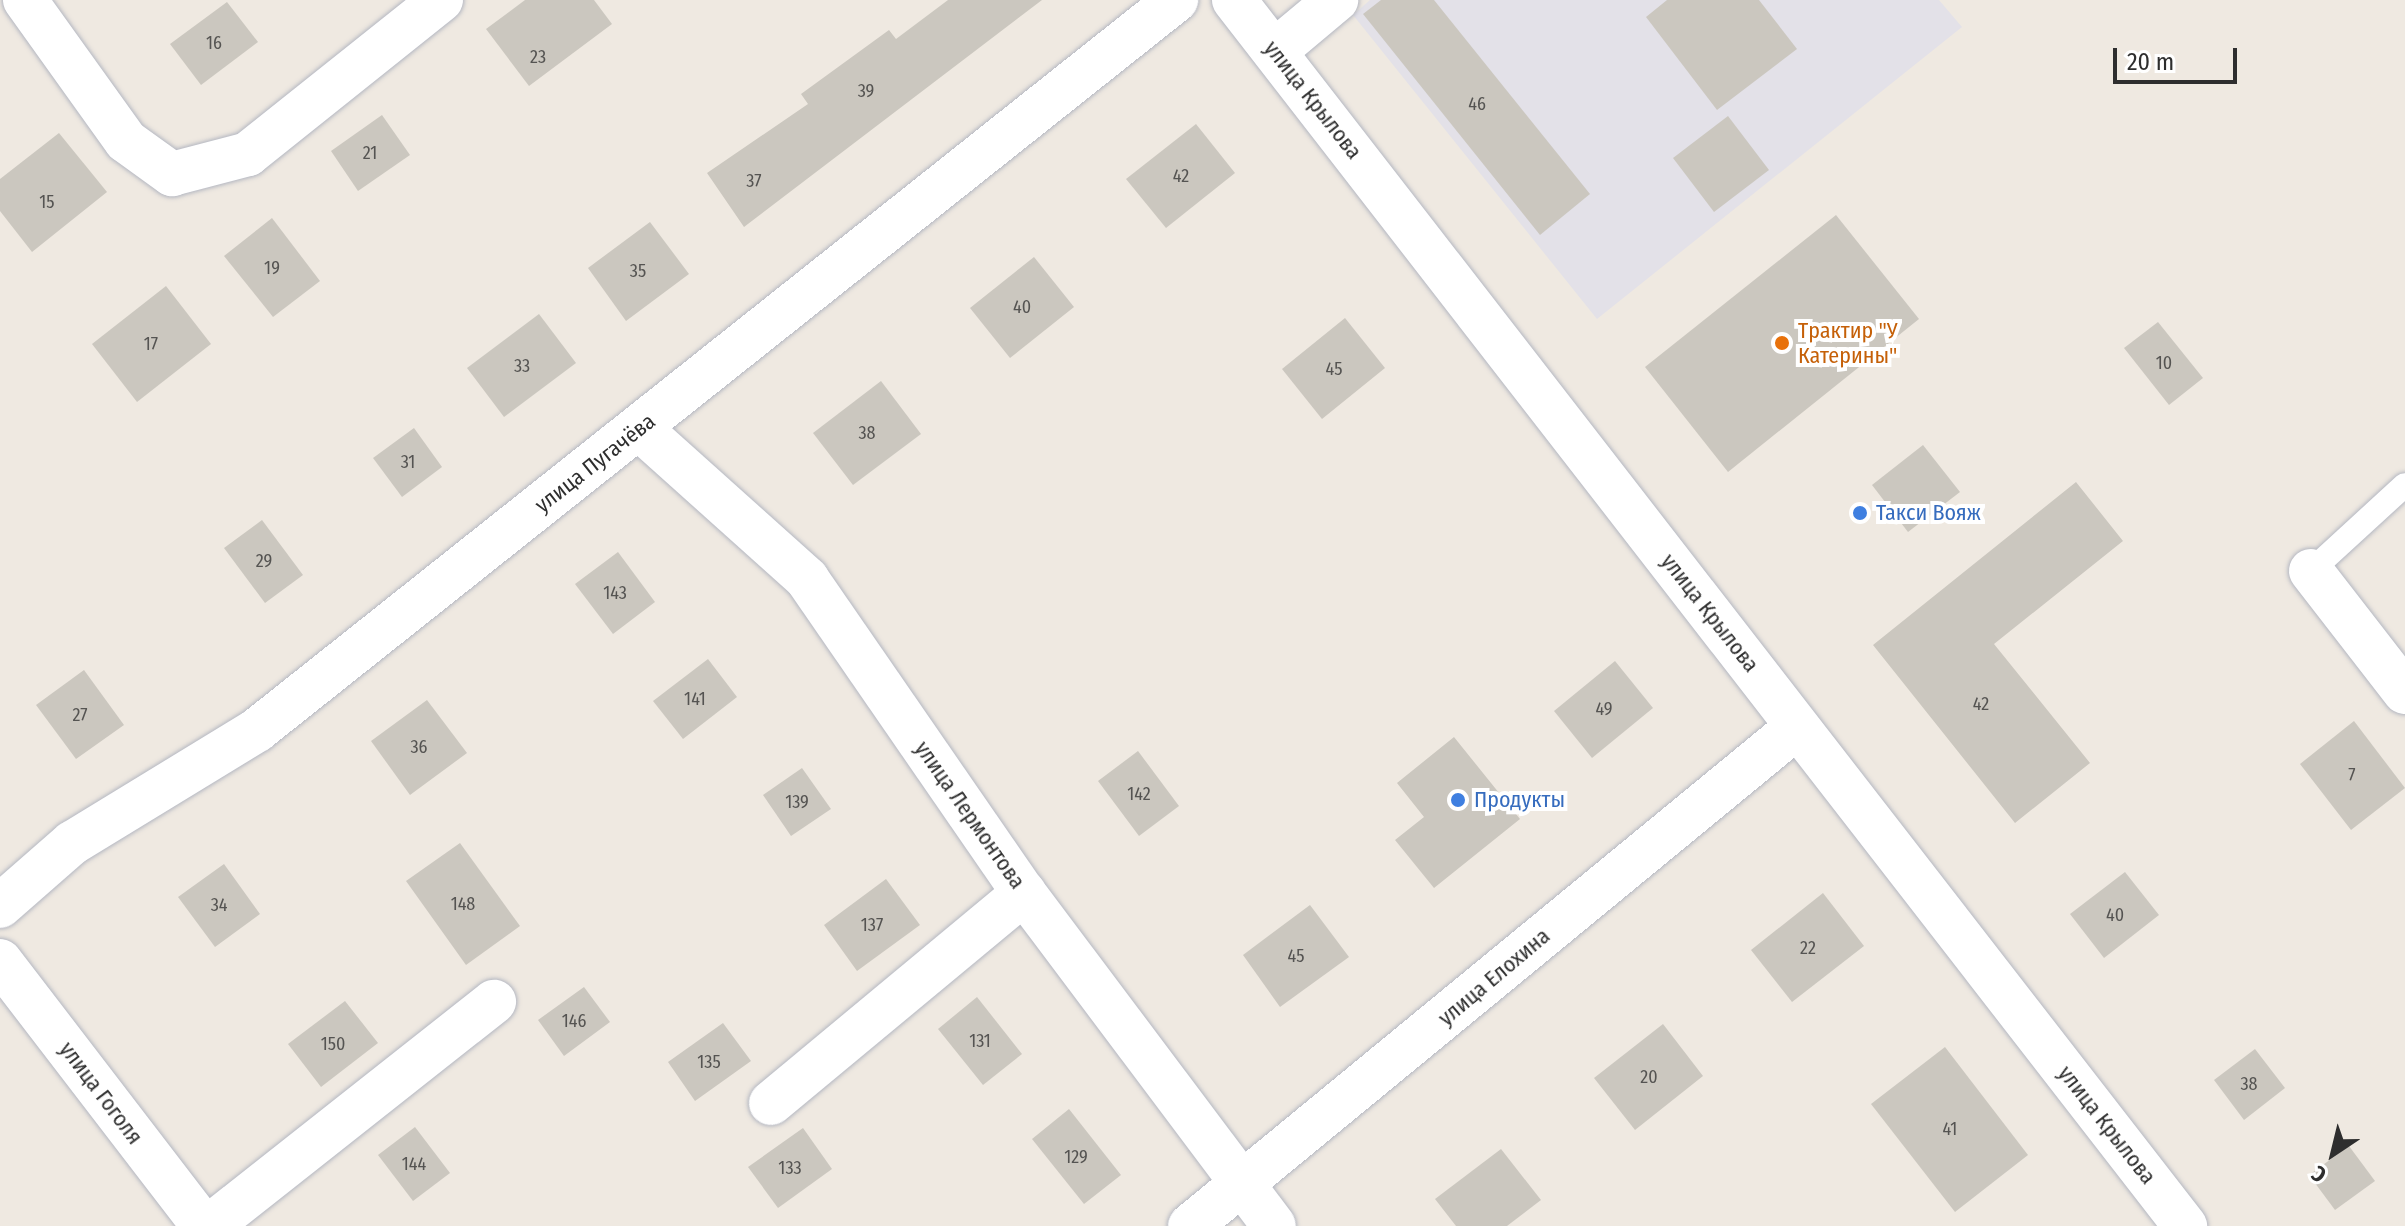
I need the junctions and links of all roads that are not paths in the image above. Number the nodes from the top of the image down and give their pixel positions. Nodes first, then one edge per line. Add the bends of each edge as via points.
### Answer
1 (25, 0) edge
2 (441, 0) edge
3 (1176, 0) edge
4 (1234, 0) edge
5 (1336, 0) edge
6 (1275, 51) junction
7 (639, 428) junction
8 (2405, 485) edge
9 (2311, 571) joint
10 (2405, 692) edge
11 (1797, 727) junction
12 (1024, 893) junction
13 (0, 906) edge
14 (0, 961) edge
15 (494, 1002) dead end
16 (771, 1103) dead end
17 (1242, 1185) junction
18 (203, 1226) edge
19 (210, 1226) edge
20 (1190, 1226) edge
21 (1274, 1226) edge
22 (2185, 1226) edge

1 - 2 street via 126,141 172,174 248,154
3 - 7 street, улица Пугачёва
4 - 6 street, улица Крылова
5 - 6 street
6 - 11 street, улица Крылова
7 - 12 street, улица Лермонтова via 807,579
7 - 13 street, улица Пугачёва via 257,730 72,843
8 - 9 lane
9 - 10 street
11 - 17 street, улица Елохина
11 - 22 street, улица Крылова
12 - 16 street
12 - 17 street, улица Лермонтова
14 - 18 street, улица Гоголя
15 - 19 street
17 - 20 street, улица Елохина
17 - 21 street, улица Лермонтова

